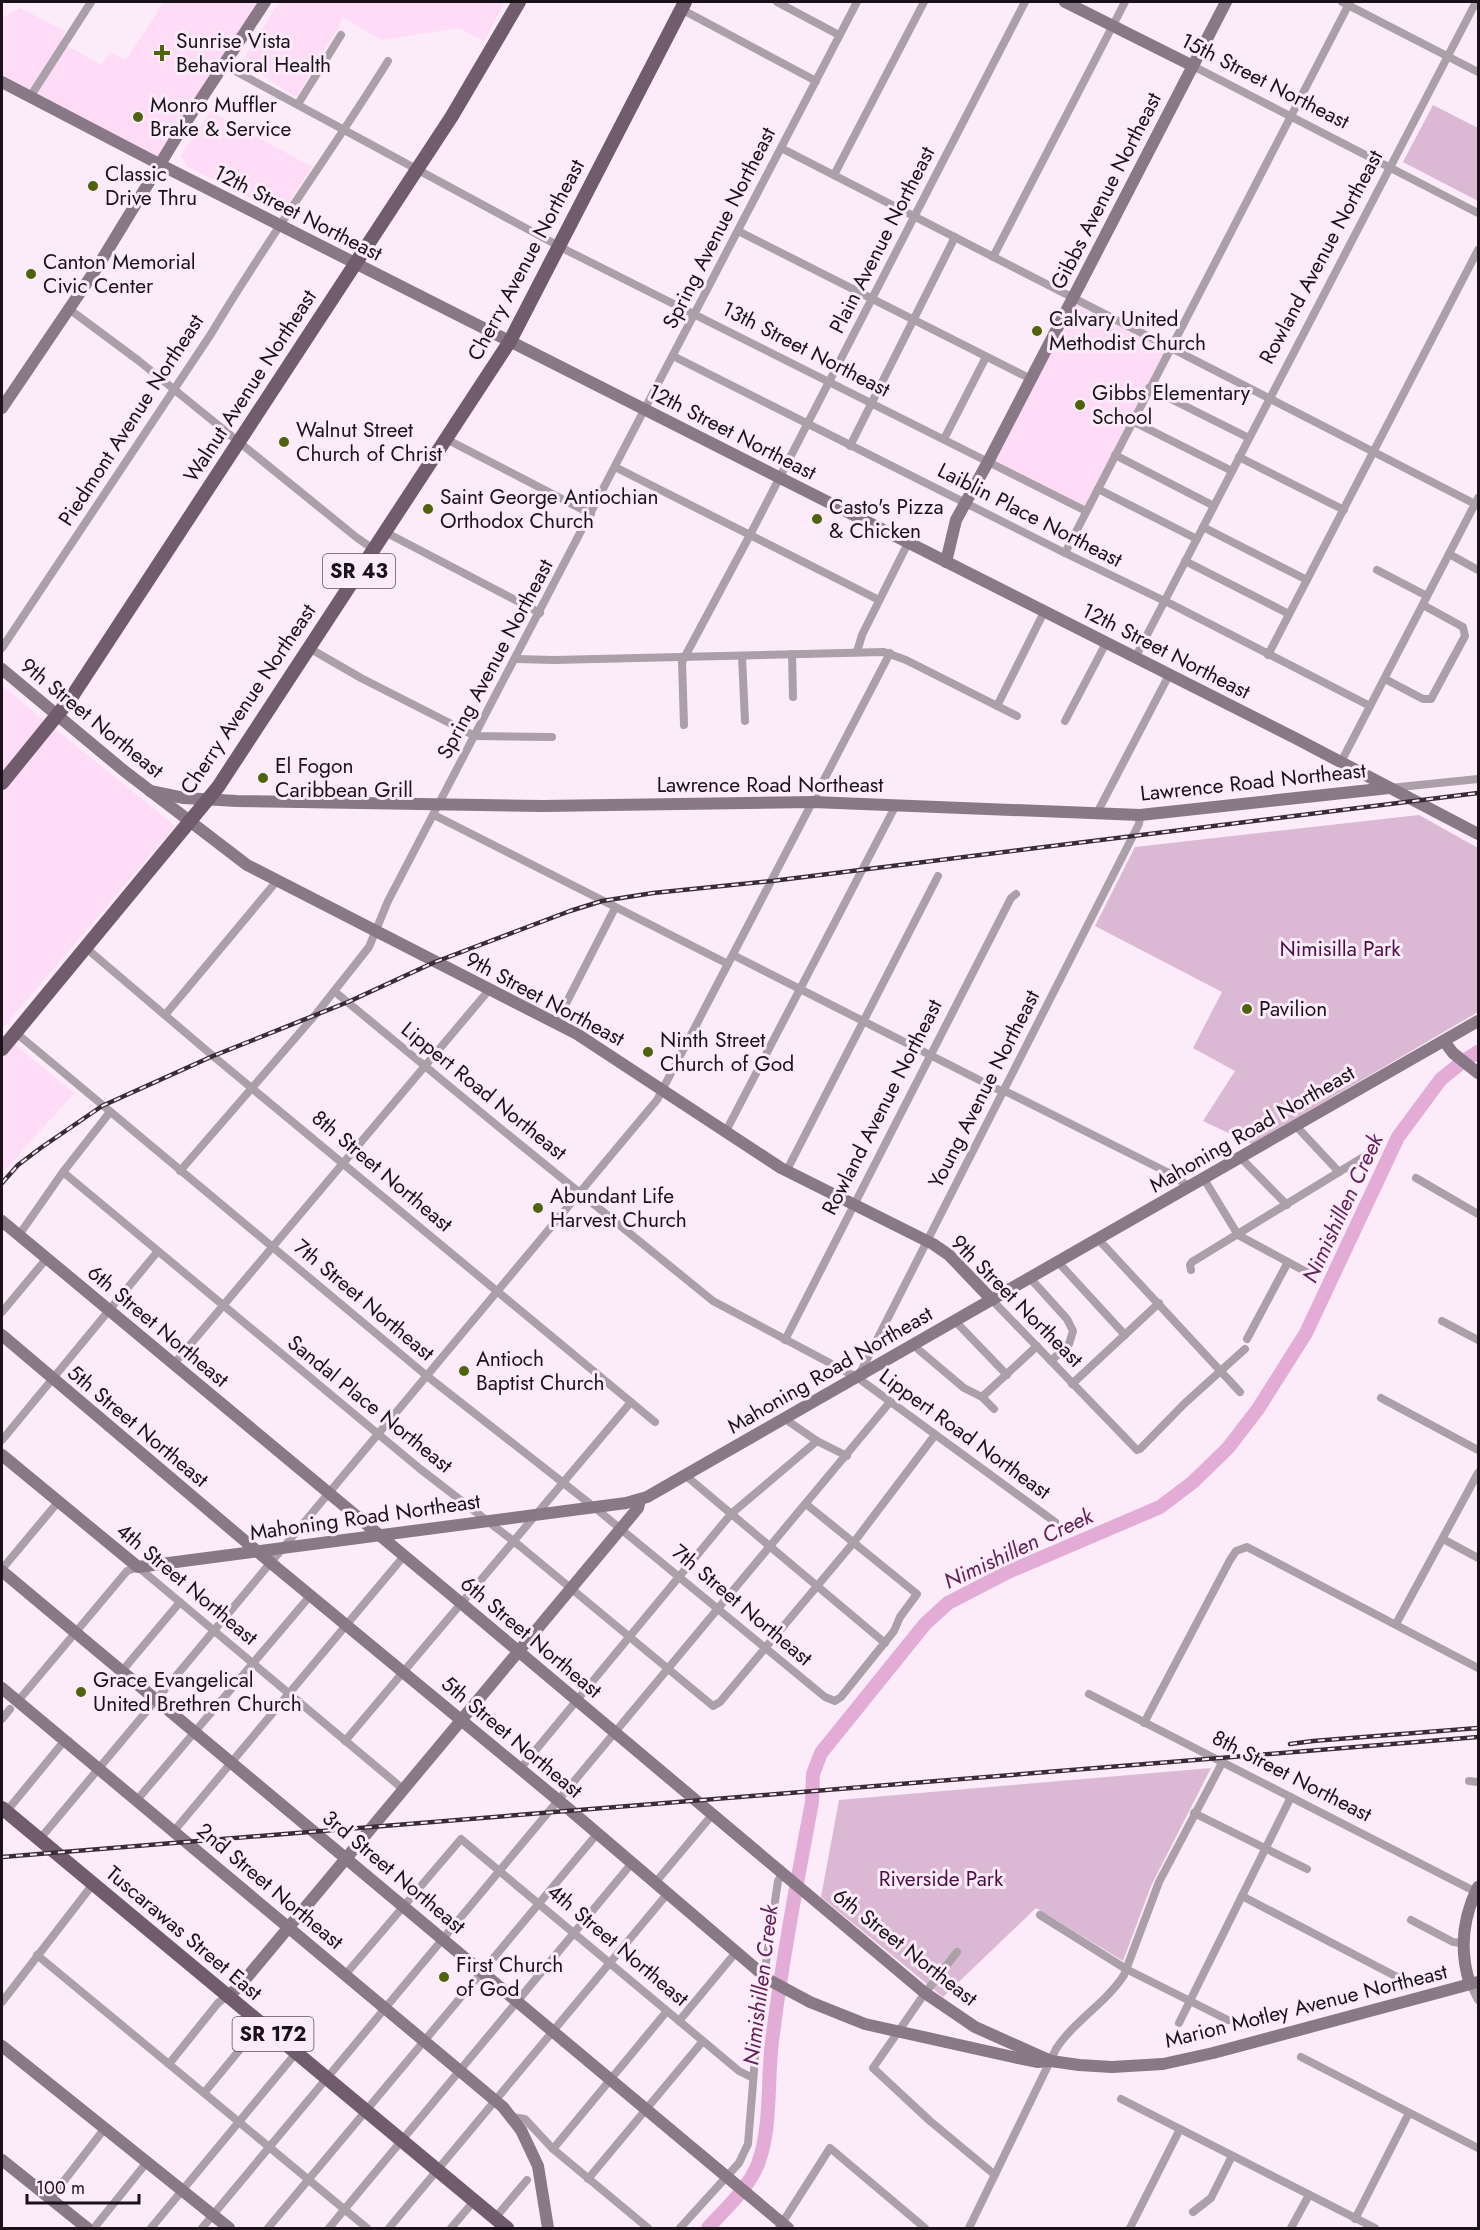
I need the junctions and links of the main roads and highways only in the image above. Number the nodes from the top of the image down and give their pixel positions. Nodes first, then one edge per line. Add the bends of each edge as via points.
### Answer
1 (519, 2) edge
2 (683, 5) edge
3 (2, 783) edge
4 (2, 1049) edge
5 (4, 1810) edge
6 (502, 2225) edge

1 - 3 main road, Walnut Avenue Northeast via 418,168 58,716
2 - 4 main road, Cherry Avenue Northeast / SR 43 via 510,341 207,799
5 - 6 main road, Tuscarawas Street East / SR 172

